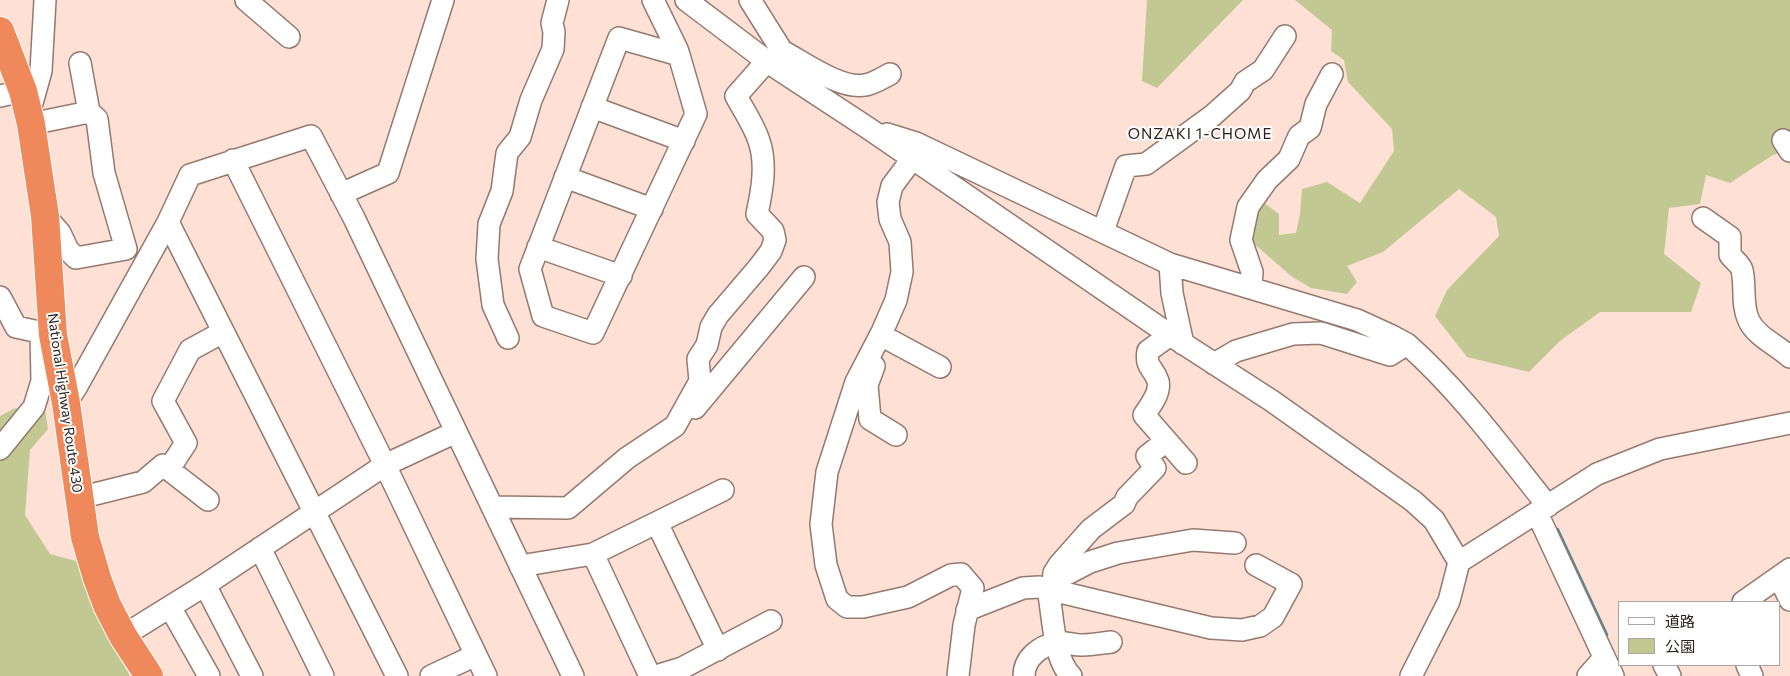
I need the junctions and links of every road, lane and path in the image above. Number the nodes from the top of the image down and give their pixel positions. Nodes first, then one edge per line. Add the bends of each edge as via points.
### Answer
1 (45, 0) edge
2 (54, 0) edge
3 (443, 0) edge
4 (558, 0) edge
5 (653, 0) edge
6 (686, 0) edge
7 (750, 0) edge
8 (259, 4) edge
9 (44, 25) junction
10 (0, 32) edge
11 (1285, 36) dead end
12 (289, 37) dead end
13 (679, 55) junction
14 (774, 59) junction
15 (80, 63) dead end
16 (890, 74) dead end
17 (1332, 74) dead end
18 (21, 106) edge
19 (592, 107) junction
20 (89, 112) junction
21 (868, 128) junction
22 (684, 141) junction
23 (912, 159) junction
24 (234, 160) junction
25 (565, 177) junction
26 (341, 194) junction
27 (652, 209) junction
28 (45, 216) junction
29 (1703, 218) dead end
30 (168, 222) junction
31 (1103, 231) junction
32 (538, 247) junction
33 (1170, 264) junction
34 (621, 276) junction
35 (804, 277) dead end
36 (1251, 288) junction
37 (0, 297) edge
38 (224, 332) junction
39 (47, 334) junction
40 (885, 335) junction
41 (508, 338) dead end
42 (1177, 340) junction
43 (1407, 344) junction
44 (1786, 349) edge
45 (1214, 364) junction
46 (940, 367) dead end
47 (66, 403) junction
48 (1790, 423) edge
49 (674, 426) junction
50 (456, 432) junction
51 (896, 435) dead end
52 (1166, 441) junction
53 (0, 449) edge
54 (1186, 463) dead end
55 (385, 465) junction
56 (169, 469) junction
57 (723, 490) dead end
58 (79, 498) junction
59 (208, 500) dead end
60 (492, 507) junction
61 (1542, 510) junction
62 (314, 512) junction
63 (657, 523) junction
64 (1235, 544) dead end
65 (260, 548) junction
66 (593, 554) junction
67 (1459, 562) junction
68 (1256, 565) dead end
69 (520, 566) junction
70 (1784, 573) edge
71 (206, 585) junction
72 (1051, 587) junction
73 (1790, 600) edge
74 (1743, 601) edge
75 (170, 606) junction
76 (967, 610) junction
77 (771, 621) dead end
78 (123, 636) junction
79 (1110, 642) dead end
80 (1057, 643) junction
81 (718, 650) junction
82 (476, 655) junction
83 (1609, 667) edge
84 (1412, 675) edge
85 (149, 676) edge
86 (209, 676) edge
87 (252, 676) edge
88 (323, 676) edge
89 (397, 676) edge
90 (431, 676) edge
91 (486, 676) edge
92 (573, 676) edge
93 (650, 676) edge
94 (656, 676) edge
95 (958, 676) edge
96 (1024, 676) edge
97 (1071, 676) edge
98 (1588, 676) edge

1 - 9 street
2 - 9 street
3 - 26 street via 388,173
4 - 41 street via 552,23 553,49 531,100 520,137 506,153 502,191 489,224 487,260 493,305
5 - 13 street
6 - 14 street
7 - 14 street
8 - 12 street
9 - 18 street via 41,71
10 - 18 highway, National Highway Route 430
11 - 31 street via 1263,70 1245,82 1240,91 1212,116 1146,164 1126,166
13 - 19 street via 619,38
13 - 22 street via 696,114
14 - 16 street via 851,86 865,85
14 - 21 street
14 - 49 street via 736,96 762,152 763,188 757,214 773,231 776,240 771,251 711,327 707,345 698,359 700,381
15 - 20 street
17 - 36 street via 1316,104 1310,128 1299,136 1289,159 1267,180 1248,207 1241,240 1252,272
18 - 20 street
18 - 28 highway, National Highway Route 430
19 - 22 street
19 - 25 street
20 - 28 street via 97,119 104,173 126,249 76,258
21 - 23 street
21 - 31 street via 916,143
22 - 27 street
23 - 40 street via 892,186 888,202 890,219 900,242 902,272
23 - 42 street
24 - 26 street via 311,136
24 - 30 street via 190,175
24 - 55 street
25 - 27 street
25 - 32 street
26 - 50 street
27 - 34 street
28 - 39 highway, National Highway Route 430
29 - 44 street via 1730,237 1730,255 1742,268 1744,306 1749,322 1757,332
30 - 38 street
30 - 47 street
31 - 33 street
32 - 34 street
32 - 34 street via 530,270 543,316 593,333
33 - 36 street
33 - 42 street
35 - 49 street via 694,409
36 - 43 street via 1357,320
37 - 39 street via 16,327
38 - 56 street via 190,350 163,401 186,443
38 - 62 street
39 - 47 highway, National Highway Route 430
39 - 53 street via 42,381 34,407
40 - 46 street
40 - 51 street via 867,385 870,419
40 - 76 street via 856,382 827,472 821,524 826,565 837,599 847,607 863,607 908,597 951,575 961,574 973,588
42 - 45 street
42 - 52 street via 1148,352 1146,361 1158,382 1156,396 1144,415
43 - 45 street via 1390,355 1321,333 1293,334 1236,352
43 - 61 street via 1464,401
45 - 67 street via 1413,501 1434,520
47 - 58 highway, National Highway Route 430
48 - 61 street via 1660,449 1597,474
49 - 60 street via 627,458 568,508
50 - 55 street
50 - 60 street
52 - 54 street
52 - 72 street via 1147,456 1155,468 1124,504 1090,529 1054,573
55 - 62 street
55 - 82 street
56 - 58 street via 163,465 144,482
56 - 59 street
57 - 63 street
58 - 78 highway, National Highway Route 430 via 85,537 97,578
60 - 69 street
61 - 67 street
61 - 83 street
62 - 65 street
62 - 89 street
63 - 66 street
63 - 81 street
64 - 72 street via 1193,540 1118,553 1090,562 1059,578
65 - 71 street
65 - 88 street
66 - 69 street
66 - 93 street
67 - 84 street via 1449,601
68 - 72 street via 1291,584 1273,618 1260,626 1242,630 1211,628
69 - 92 street
70 - 73 street
70 - 74 street
71 - 75 street
71 - 87 street
72 - 76 street via 1023,588
72 - 80 street
75 - 78 street
75 - 86 street
76 - 95 street
77 - 81 street
78 - 85 highway, National Highway Route 430
79 - 80 street
80 - 96 street via 1030,656
80 - 97 street via 1066,671
81 - 94 street via 682,668
82 - 90 street
82 - 91 street
83 - 98 street

